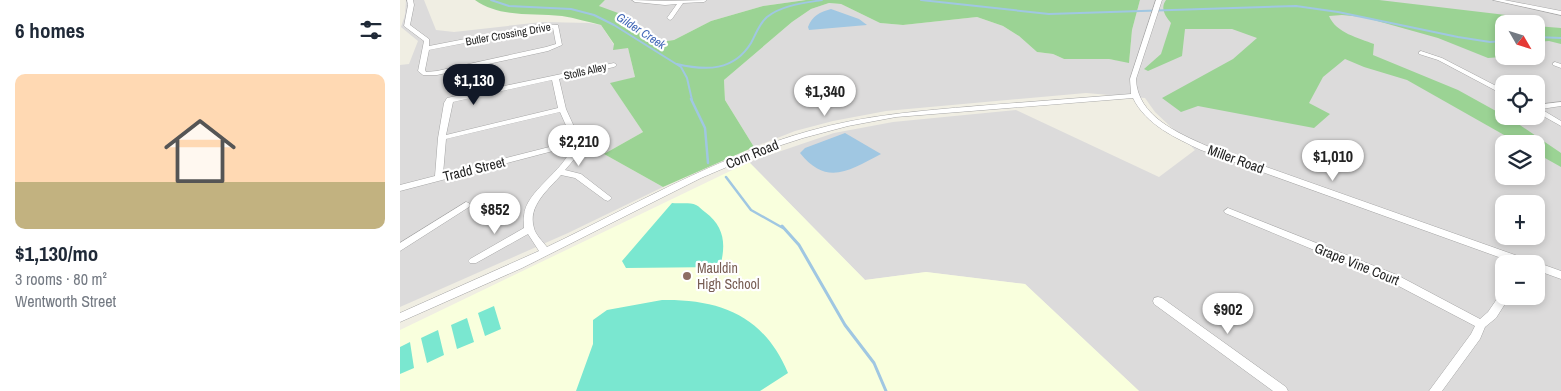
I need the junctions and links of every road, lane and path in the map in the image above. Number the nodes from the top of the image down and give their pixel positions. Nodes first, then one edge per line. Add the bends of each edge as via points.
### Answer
1 (410, 0) edge
2 (635, 0) edge
3 (704, 0) edge
4 (1158, 0) edge
5 (1496, 0) edge
6 (681, 2) junction
7 (1155, 11) joint
8 (1561, 13) edge
9 (670, 18) dead end
10 (426, 49) junction
11 (1421, 53) dead end
12 (614, 65) dead end
13 (555, 78) junction
14 (1495, 88) edge
15 (1135, 96) junction
16 (1561, 104) edge
17 (1545, 107) edge
18 (562, 109) junction
19 (1545, 114) edge
20 (1561, 124) edge
21 (442, 138) junction
22 (577, 142) junction
23 (561, 172) junction
24 (439, 178) junction
25 (400, 188) edge
26 (608, 198) dead end
27 (466, 205) dead end
28 (1228, 211) dead end
29 (529, 229) junction
30 (400, 248) edge
31 (545, 252) junction
32 (1503, 255) edge
33 (473, 261) dead end
34 (1545, 269) edge
35 (1561, 275) edge
36 (1158, 301) dead end
37 (1499, 305) edge
38 (400, 318) edge
39 (1482, 324) junction
40 (1282, 391) edge
41 (1436, 391) edge

1 - 10 street via 407,26 428,40
2 - 6 street
3 - 6 street
4 - 7 street
5 - 8 street
6 - 9 street
7 - 15 street via 1133,79
10 - 10 street, Butler Crossing Drive via 548,25 556,26 560,41 559,45 548,49 428,74 421,70
11 - 14 street
12 - 13 street, Stolls Alley
13 - 18 street
13 - 21 street, Stolls Alley via 450,100
15 - 31 street, Corn Road via 896,115 823,129 746,156
15 - 32 street, Miller Road via 1160,124 1204,148
16 - 17 street
18 - 21 street
18 - 22 street
19 - 20 street
21 - 24 street
22 - 23 street via 573,156
22 - 24 street, Tradd Street
23 - 26 street via 578,176
23 - 29 street via 536,199 528,214
24 - 25 street, Tradd Street
27 - 30 street
28 - 39 street, Grape Vine Court via 1393,278
29 - 31 street
29 - 33 street
31 - 38 street, Corn Road
34 - 35 street
36 - 40 street
37 - 39 street
39 - 41 street

